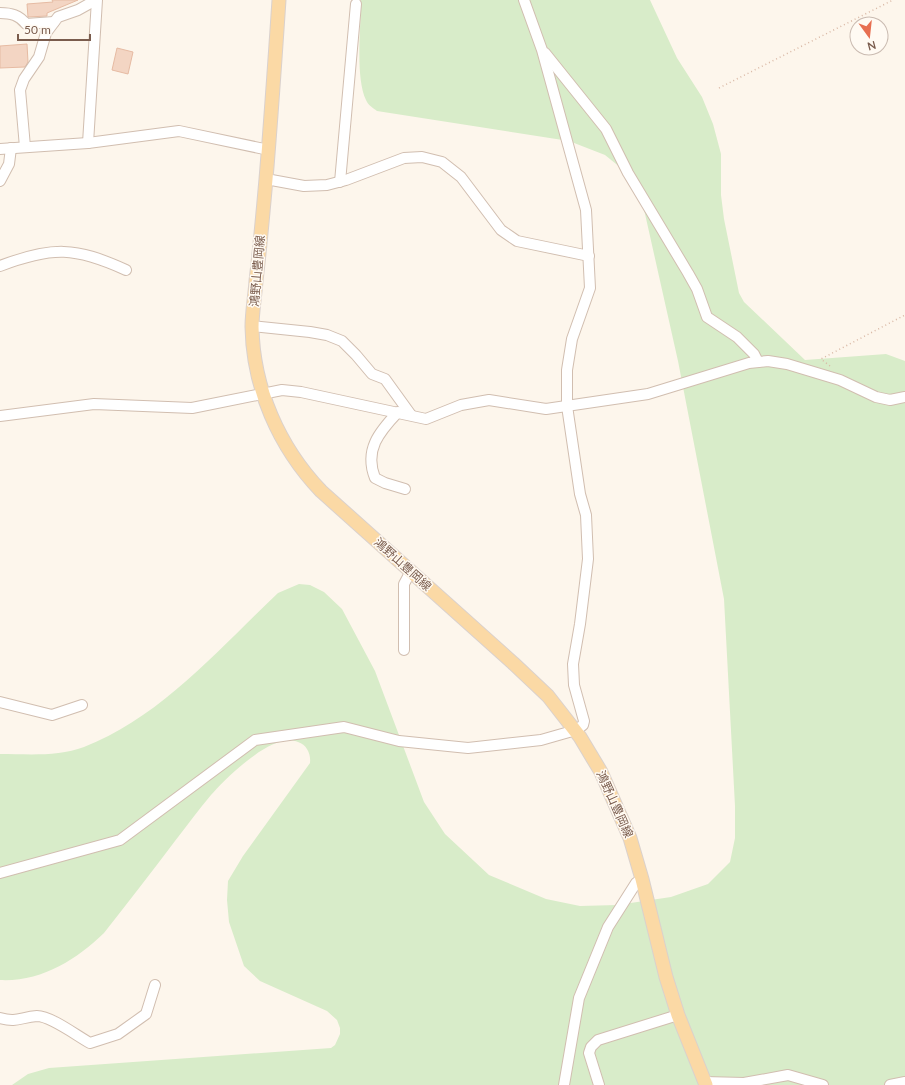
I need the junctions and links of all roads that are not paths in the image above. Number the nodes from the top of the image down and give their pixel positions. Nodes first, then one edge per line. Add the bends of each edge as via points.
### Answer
1 (97, 0) edge
2 (279, 0) edge
3 (524, 0) edge
4 (356, 4) dead end
5 (0, 13) edge
6 (54, 22) junction
7 (542, 50) junction
8 (88, 143) junction
9 (25, 147) junction
10 (11, 148) junction
11 (0, 149) edge
12 (268, 150) junction
13 (266, 179) junction
14 (0, 181) edge
15 (340, 182) junction
16 (588, 256) junction
17 (0, 266) edge
18 (126, 270) dead end
19 (252, 326) junction
20 (758, 362) junction
21 (262, 393) junction
22 (905, 397) edge
23 (567, 406) junction
24 (398, 412) junction
25 (411, 415) junction
26 (0, 416) edge
27 (405, 489) dead end
28 (410, 572) junction
29 (404, 650) dead end
30 (0, 702) edge
31 (82, 705) dead end
32 (576, 730) junction
33 (0, 873) edge
34 (642, 879) junction
35 (154, 985) dead end
36 (678, 1015) junction
37 (0, 1018) edge
38 (905, 1082) edge
39 (705, 1083) edge
40 (564, 1085) edge
41 (599, 1085) edge
42 (823, 1085) edge
43 (890, 1085) edge

1 - 6 street via 58,17
1 - 8 street
2 - 12 main road, 鴻野山豊岡線
3 - 7 street
4 - 15 street
5 - 6 street via 20,17 26,24
6 - 9 street via 46,33 37,63 20,90
7 - 16 street via 586,210
7 - 20 street via 606,129 628,173 697,289 707,317 737,337 754,354
8 - 9 street
8 - 12 street via 179,131
9 - 10 street
10 - 11 street
10 - 14 street via 9,164
12 - 13 main road, 鴻野山豊岡線
13 - 15 street via 304,186
13 - 19 main road, 鴻野山豊岡線
15 - 16 street via 404,158 422,157 442,162 461,177 501,230 517,241
16 - 23 street via 590,288 572,339 567,370
17 - 18 street via 41,252 58,250 99,257
19 - 21 main road, 鴻野山豊岡線
19 - 25 street via 310,332 342,341 372,374 385,379
20 - 22 street via 777,362 840,380 876,397 890,400
20 - 23 street via 648,394
21 - 24 street via 282,390 301,392
21 - 26 street via 192,408 94,404
21 - 28 main road, 鴻野山豊岡線 via 285,446 308,476
23 - 25 street via 546,409 489,400 461,405 426,419
23 - 32 street via 580,494 586,515 588,559 573,664 574,686 584,722 583,726
24 - 25 street
24 - 27 street via 380,431 370,458 375,478
28 - 29 street via 404,584
28 - 32 main road, 鴻野山豊岡線 via 548,696
30 - 31 street via 52,715
32 - 33 street via 541,740 468,748 399,741 344,727 255,740 120,840
32 - 34 main road, 鴻野山豊岡線 via 611,792 630,838
34 - 36 main road, 鴻野山豊岡線
34 - 40 street via 636,883 608,927 589,970 579,998
35 - 37 street via 146,1014 118,1034 90,1043 38,1016 11,1021
36 - 39 main road, 鴻野山豊岡線
36 - 41 street via 598,1040 591,1046 589,1053
38 - 43 street
39 - 42 street via 744,1083 788,1075

